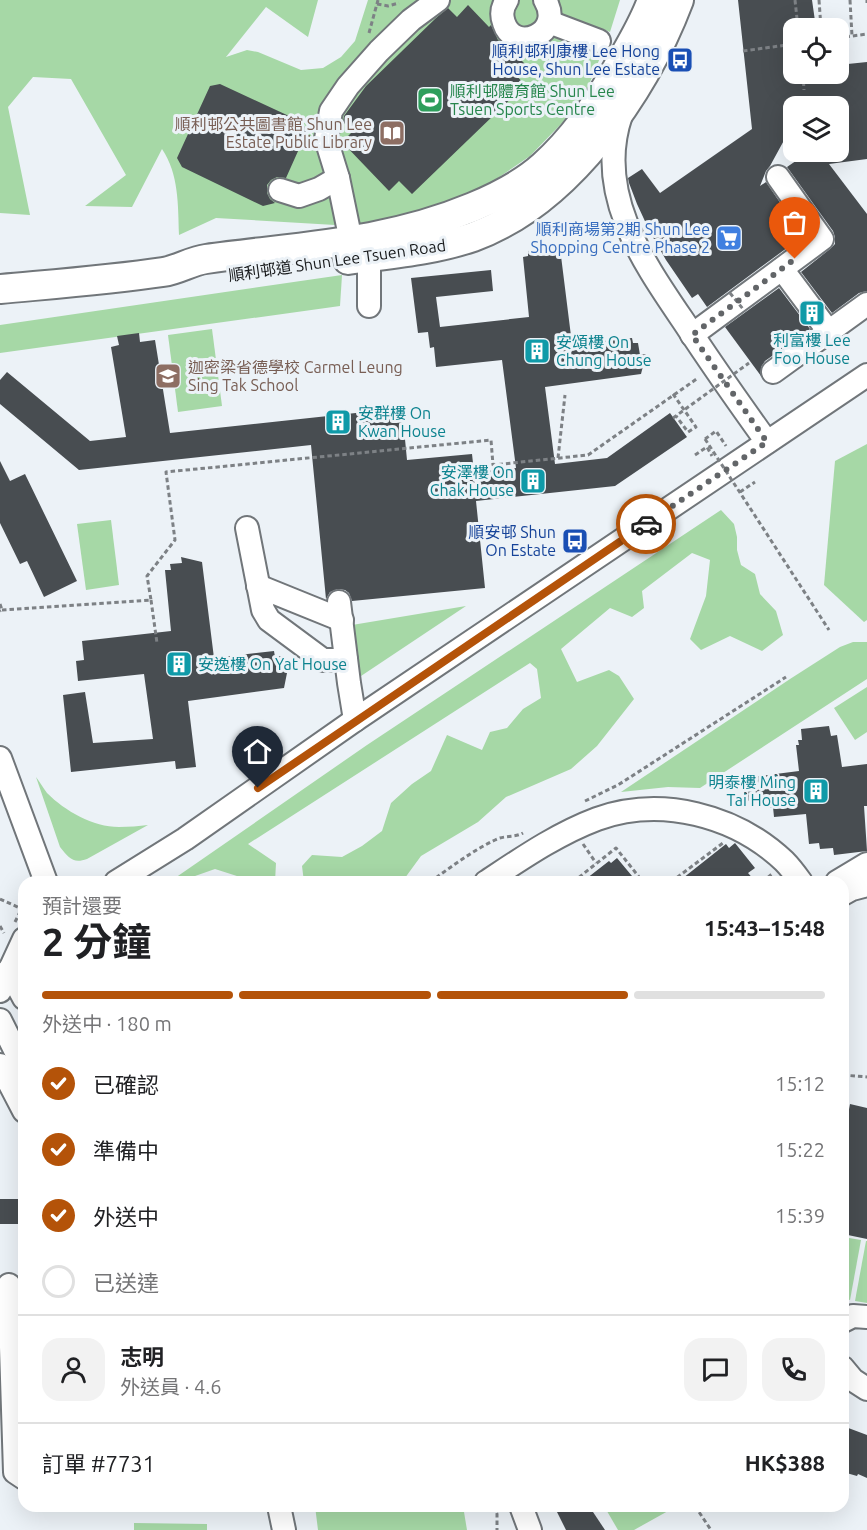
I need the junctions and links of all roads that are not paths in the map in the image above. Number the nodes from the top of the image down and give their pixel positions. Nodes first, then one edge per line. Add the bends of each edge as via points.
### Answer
1 (438, 0) edge
2 (640, 0) edge
3 (652, 0) edge
4 (679, 0) edge
5 (500, 2) edge
6 (547, 11) edge
7 (599, 41) dead end
8 (615, 98) junction
9 (778, 177) dead end
10 (338, 178) junction
11 (280, 190) dead end
12 (360, 249) junction
13 (782, 268) junction
14 (0, 289) edge
15 (867, 304) edge
16 (369, 306) dead end
17 (828, 332) junction
18 (692, 335) junction
19 (773, 372) dead end
20 (867, 375) edge
21 (767, 442) junction
22 (248, 528) dead end
23 (258, 586) junction
24 (346, 660) junction
25 (355, 720) junction
26 (0, 758) edge
27 (867, 864) edge
28 (44, 876) edge
29 (126, 876) edge
30 (495, 876) edge
31 (796, 876) edge
32 (847, 876) edge
33 (867, 885) edge
34 (849, 891) edge
35 (12, 962) edge
36 (18, 980) edge
37 (18, 998) edge
38 (0, 1020) edge
39 (18, 1056) edge
40 (0, 1065) edge
41 (18, 1100) edge
42 (11, 1285) edge
43 (867, 1317) edge
44 (849, 1318) edge
45 (849, 1368) edge
46 (867, 1370) edge
47 (849, 1375) edge
48 (867, 1389) edge
49 (18, 1474) edge
50 (280, 1512) edge
51 (523, 1512) edge
52 (284, 1530) edge
53 (530, 1530) edge

1 - 10 street via 379,51 348,86 317,135
2 - 8 main road
3 - 8 main road, 順利邨道 Shun Lee Tsuen Road
4 - 8 main road, 順利邨道 Shun Lee Tsuen Road via 659,46
5 - 6 street via 506,28 526,39 546,29
6 - 7 street
8 - 12 main road, 順利邨道 Shun Lee Tsuen Road via 588,116 542,167 513,187 488,201 396,232
8 - 18 street via 615,184 625,221 648,269
9 - 13 street via 822,239
10 - 11 street via 299,196
10 - 12 street
12 - 14 main road, 順利邨道 Shun Lee Tsuen Road via 313,247 203,260 165,272
12 - 16 street
13 - 17 street
13 - 18 street via 757,281
15 - 17 street
17 - 19 street
18 - 21 street
20 - 21 street
21 - 25 street
22 - 23 street
23 - 24 street via 269,620 323,660
23 - 24 street via 341,611
24 - 25 street
25 - 29 street
26 - 28 street
27 - 32 street
30 - 31 street via 573,829 619,813 651,809 699,814 736,827 770,849
33 - 34 street
35 - 36 street
35 - 37 street
38 - 39 street
40 - 41 street
42 - 49 street
43 - 44 street
45 - 46 street
47 - 48 street
50 - 52 street
51 - 53 street

